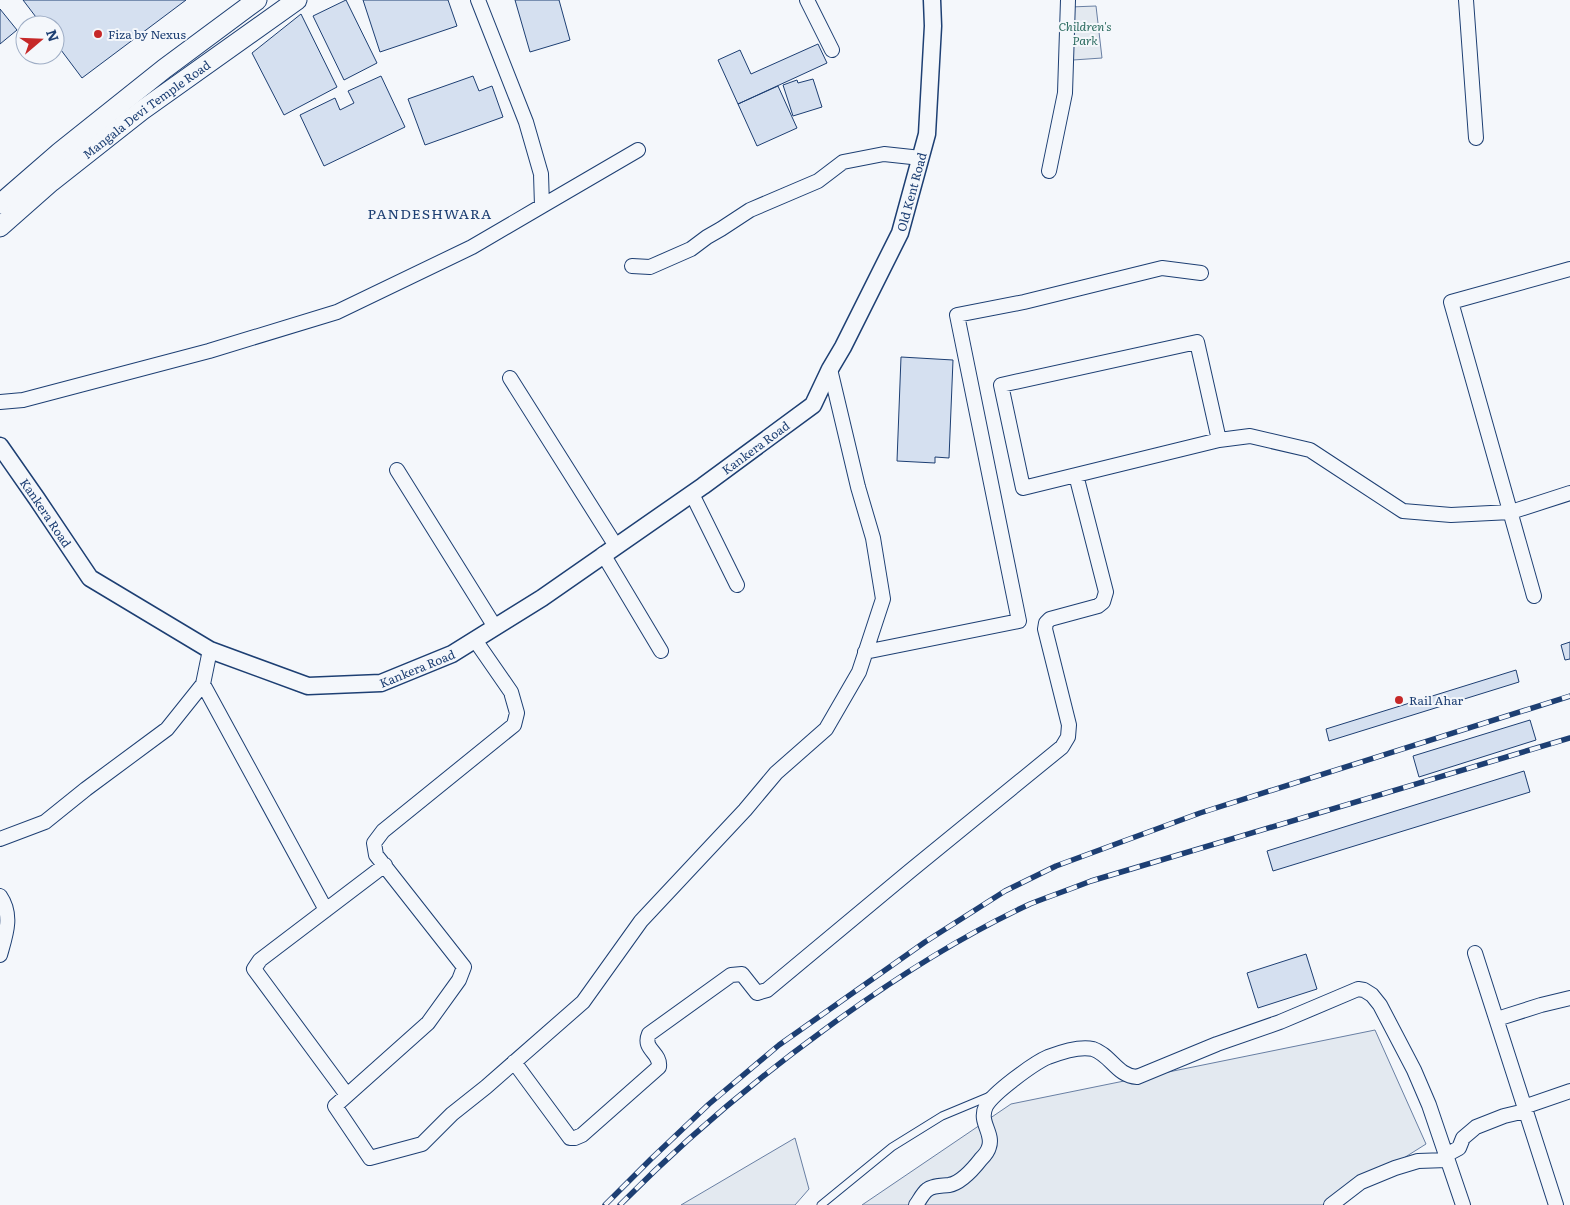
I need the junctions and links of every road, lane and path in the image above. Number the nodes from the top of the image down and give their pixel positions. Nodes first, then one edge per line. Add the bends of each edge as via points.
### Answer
1 (257, 0) edge
2 (297, 0) edge
3 (478, 0) edge
4 (806, 0) edge
5 (932, 0) edge
6 (1068, 0) edge
7 (1466, 0) edge
8 (832, 50) dead end
9 (1476, 138) dead end
10 (638, 150) dead end
11 (921, 158) junction
12 (1049, 171) dead end
13 (0, 204) edge
14 (542, 206) junction
15 (0, 227) edge
16 (632, 266) dead end
17 (1570, 269) edge
18 (1202, 273) dead end
19 (830, 369) junction
20 (510, 378) dead end
21 (0, 402) edge
22 (1219, 440) junction
23 (0, 446) edge
24 (397, 470) dead end
25 (1076, 475) junction
26 (1570, 493) edge
27 (692, 494) junction
28 (1510, 512) junction
29 (610, 550) junction
30 (737, 585) dead end
31 (1534, 596) dead end
32 (495, 627) junction
33 (475, 640) junction
34 (210, 650) junction
35 (661, 651) dead end
36 (865, 652) junction
37 (203, 684) junction
38 (0, 839) edge
39 (385, 865) junction
40 (0, 896) edge
41 (326, 910) junction
42 (1475, 953) dead end
43 (0, 955) edge
44 (1570, 998) edge
45 (1497, 1019) junction
46 (514, 1062) junction
47 (1570, 1092) edge
48 (997, 1093) junction
49 (347, 1095) junction
50 (1524, 1109) junction
51 (1446, 1157) junction
52 (821, 1205) edge
53 (916, 1205) edge
54 (1331, 1205) edge
55 (1463, 1205) edge
56 (1556, 1205) edge

1 - 13 main road, Mangala Devi Temple Road via 150,80
2 - 15 main road, Mangala Devi Temple Road via 141,111
3 - 14 street via 526,122 541,174
4 - 8 street
5 - 11 street, Old Kent Road via 927,134
6 - 12 street via 1065,93
7 - 9 street
10 - 14 street
11 - 16 street via 884,154 843,162 818,182 750,210 691,249 650,267
11 - 19 street, Old Kent Road via 900,233
14 - 21 street via 472,248 337,312 199,353 23,400
17 - 28 street via 1451,302
18 - 36 street via 1162,268 1024,302 957,314 1019,621
19 - 27 street, Kankera Road via 813,405
19 - 36 street via 873,538 883,599
20 - 29 street
22 - 25 street
22 - 25 street via 1196,342 1001,386 1023,488
22 - 28 street via 1250,436 1310,450 1403,511 1451,515
23 - 34 street, Kankera Road via 90,578
24 - 32 street
25 - 46 street via 1106,592 1098,606 1050,619 1046,624 1069,725 1068,737 1062,748 768,990 757,992 742,974 731,975 649,1034 646,1040 659,1059 658,1067 582,1135 570,1138
26 - 28 street
27 - 29 street, Kankera Road
27 - 30 street
28 - 31 street
29 - 32 street, Kankera Road
29 - 35 street
32 - 33 street, Kankera Road
33 - 34 street, Kankera Road via 452,654 381,683 308,686
33 - 39 street via 511,692 517,713 514,725 383,831 374,843 376,855
34 - 37 street
36 - 46 street via 859,672 826,729 776,773 641,921 583,1002
37 - 38 street via 167,730 45,822
37 - 41 street
39 - 41 street
39 - 49 street via 464,967 459,980 428,1023
40 - 43 street via 8,919
41 - 49 street via 260,960 254,969
42 - 45 street
44 - 45 street
45 - 50 street
46 - 49 street via 422,1144 370,1158 336,1106
47 - 50 street
48 - 51 street via 1048,1057 1083,1048 1104,1054 1128,1076 1137,1077 1358,989 1372,995 1380,1005 1426,1097
48 - 52 lane via 942,1116 892,1146
48 - 53 street via 986,1107 983,1118 990,1138 989,1147 980,1160 959,1181 927,1189
50 - 51 street via 1476,1127 1463,1138 1459,1148
50 - 56 street
51 - 54 street via 1418,1161 1361,1182
51 - 55 street

